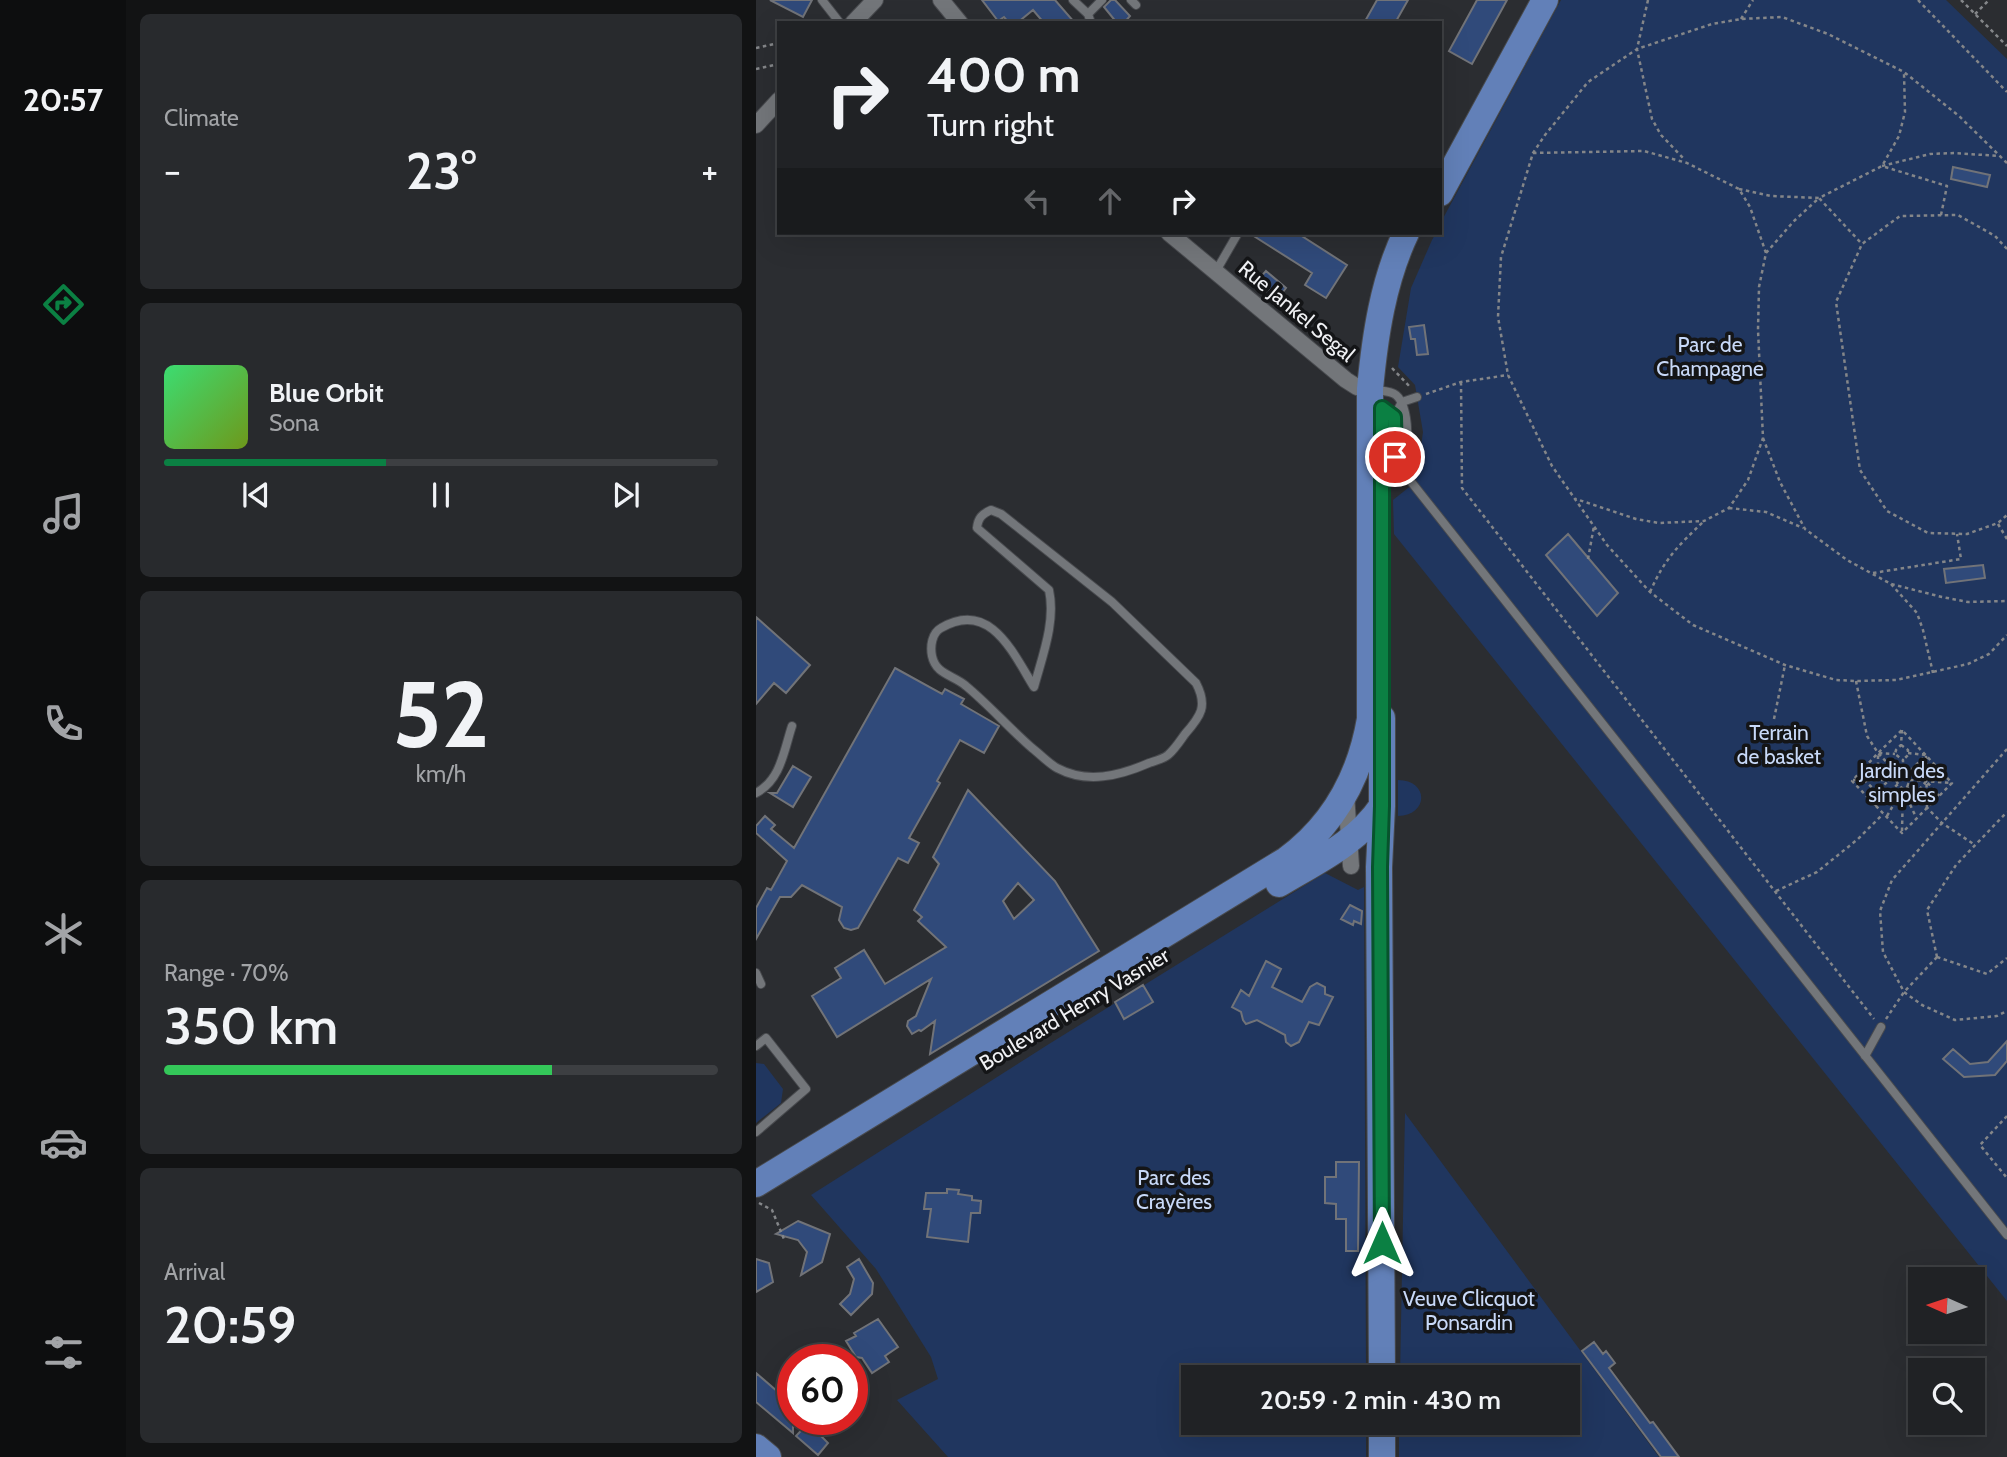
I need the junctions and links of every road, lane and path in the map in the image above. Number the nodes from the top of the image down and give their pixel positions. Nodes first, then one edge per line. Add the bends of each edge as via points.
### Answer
1 (822, 0) edge
2 (875, 0) edge
3 (941, 0) edge
4 (1073, 0) edge
5 (1102, 0) edge
6 (1530, 0) edge
7 (1545, 0) edge
8 (1648, 0) edge
9 (1753, 0) edge
10 (1918, 0) edge
11 (1961, 0) edge
12 (1989, 0) edge
13 (1975, 14) junction
14 (1089, 18) edge
15 (1741, 19) junction
16 (838, 21) edge
17 (855, 21) edge
18 (958, 21) edge
19 (777, 43) edge
20 (2007, 46) edge
21 (756, 48) edge
22 (1637, 49) junction
23 (777, 64) edge
24 (756, 69) edge
25 (1904, 72) junction
26 (2007, 93) edge
27 (777, 102) edge
28 (756, 125) edge
29 (1533, 153) junction
30 (2002, 157) junction
31 (1442, 163) edge
32 (1687, 163) junction
33 (2007, 163) edge
34 (1882, 166) junction
35 (1739, 189) junction
36 (1442, 190) edge
37 (1819, 198) junction
38 (1941, 215) junction
39 (1171, 235) edge
40 (1237, 235) edge
41 (1405, 235) edge
42 (1420, 235) edge
43 (1862, 244) junction
44 (2006, 246) edge
45 (1766, 253) junction
46 (1216, 271) junction
47 (1507, 375) junction
48 (1461, 382) junction
49 (1385, 396) junction
50 (1415, 398) junction
51 (1763, 438) junction
52 (1401, 469) junction
53 (1382, 488) junction
54 (1575, 499) junction
55 (1729, 508) junction
56 (2007, 515) edge
57 (1704, 521) junction
58 (1997, 523) junction
59 (1594, 526) junction
60 (1805, 529) junction
61 (1957, 534) junction
62 (2007, 539) edge
63 (1588, 559) dead end
64 (1871, 573) junction
65 (1891, 584) junction
66 (1650, 592) junction
67 (2007, 601) edge
68 (2007, 635) edge
69 (1785, 665) junction
70 (1933, 673) junction
71 (1856, 681) junction
72 (1034, 687) joint
73 (1773, 719) dead end
74 (792, 726) dead end
75 (1902, 730) junction
76 (1901, 745) junction
77 (2007, 749) edge
78 (1878, 753) junction
79 (1908, 753) junction
80 (1895, 754) junction
81 (1926, 755) junction
82 (1903, 760) junction
83 (1878, 766) junction
84 (1914, 767) junction
85 (1938, 768) junction
86 (1897, 773) junction
87 (1905, 773) junction
88 (1852, 780) junction
89 (1864, 780) junction
90 (1889, 780) junction
91 (1896, 780) junction
92 (1910, 780) junction
93 (1927, 781) junction
94 (1952, 783) junction
95 (1898, 784) junction
96 (1907, 787) junction
97 (1348, 789) junction
98 (1903, 789) junction
99 (1877, 792) junction
100 (756, 793) edge
101 (1915, 795) junction
102 (1939, 796) junction
103 (1382, 806) junction
104 (1875, 806) junction
105 (1927, 808) junction
106 (2007, 812) edge
107 (1883, 814) junction
108 (1887, 818) junction
109 (1916, 819) junction
110 (1942, 823) junction
111 (1902, 833) junction
112 (1349, 842) junction
113 (1975, 845) junction
114 (1380, 846) junction
115 (1775, 892) junction
116 (1937, 957) junction
117 (2007, 958) edge
118 (756, 973) edge
119 (761, 984) dead end
120 (1904, 992) junction
121 (2007, 1011) edge
122 (1881, 1027) junction
123 (756, 1046) edge
124 (1865, 1056) junction
125 (2007, 1116) edge
126 (756, 1132) edge
127 (2007, 1178) edge
128 (756, 1184) edge
129 (756, 1202) edge
130 (2007, 1235) edge
131 (783, 1239) dead end
132 (1382, 1365) edge
133 (1382, 1435) edge
134 (756, 1447) edge
135 (768, 1457) edge
136 (1382, 1457) edge

1 - 16 lane
2 - 17 street
3 - 18 street
4 - 14 lane
5 - 14 lane
6 - 31 main road
7 - 36 main road
8 - 22 path
9 - 15 path
10 - 26 path
11 - 13 path
12 - 13 path
13 - 20 path
15 - 22 path
15 - 25 path via 1783,18 1828,34
19 - 21 path
22 - 29 path via 1588,82
22 - 32 path via 1651,119
23 - 24 path
25 - 30 path
25 - 34 path via 1905,112
27 - 28 street
29 - 32 path via 1644,151
29 - 47 path via 1501,257 1498,317
30 - 33 path
30 - 34 path via 1930,154
32 - 35 path
34 - 37 path
34 - 38 path via 1947,186
35 - 37 path
35 - 45 path
37 - 43 path
37 - 45 path
38 - 43 path via 1900,216
38 - 44 path via 1958,215
39 - 46 street, Rue Jankel Segal
40 - 46 lane
41 - 49 main road via 1387,286
42 - 49 main road via 1390,321 1383,365
43 - 61 path via 1836,302 1860,470 1887,511 1928,533
45 - 51 path via 1758,330
46 - 49 street, Rue Jankel Segal via 1346,380
47 - 48 path
47 - 54 path via 1552,466
48 - 50 path
48 - 115 path via 1462,488
49 - 50 lane
49 - 50 path via 1411,386
49 - 52 lane
49 - 52 lane via 1407,424
49 - 53 main road
49 - 97 main road, Boulevard Henry Vasnier via 1371,698 1366,743
51 - 55 path via 1748,480
51 - 60 path
52 - 53 lane
52 - 124 lane
53 - 103 main road
54 - 57 path via 1659,523
54 - 59 path
55 - 57 path
55 - 60 path via 1766,512
56 - 58 path
57 - 66 path via 1661,566
58 - 61 path
58 - 62 path
59 - 63 path
59 - 66 path
60 - 64 path
61 - 64 path via 1961,559
64 - 65 path
65 - 67 path via 1968,603
65 - 70 path via 1917,613
66 - 69 path via 1692,625
68 - 70 path via 1989,654
69 - 71 path
69 - 73 path
70 - 71 path
71 - 78 path via 1867,736
72 - 72 lane via 992,627 958,619 938,629 933,638 935,666 964,684 1054,766 1074,775 1123,774 1167,756 1200,716 1202,695 1196,683 1112,602 991,510 982,514 977,528 1049,590 1052,604 1047,639
74 - 100 lane via 776,776
75 - 76 path
75 - 78 path
75 - 81 path
76 - 79 path
76 - 80 path
77 - 110 path
78 - 80 path
78 - 83 path
78 - 86 path
78 - 88 path
79 - 81 path
79 - 82 path
80 - 82 path
81 - 84 path
81 - 85 path
81 - 93 path
82 - 87 path
83 - 89 path
83 - 90 path
84 - 87 path
84 - 93 path
85 - 93 path
85 - 94 path
86 - 87 path
86 - 91 path
87 - 92 path
88 - 89 path
88 - 104 path
89 - 90 path
89 - 99 path
90 - 91 path
90 - 99 path
91 - 95 path
92 - 93 path
92 - 96 path
93 - 94 path
93 - 101 path
93 - 102 path
93 - 105 path
94 - 102 path
95 - 98 path
95 - 104 path
96 - 98 path
96 - 101 path
97 - 103 street via 1368,791
97 - 112 street
97 - 128 main road, Boulevard Henry Vasnier via 1318,833 1286,860
98 - 108 path
98 - 109 path
98 - 111 path
99 - 104 path
101 - 105 path
102 - 105 path
103 - 112 main road, Boulevard Henry Vasnier
103 - 114 main road
104 - 107 path
105 - 109 path
105 - 110 path
106 - 113 path
107 - 108 path
107 - 115 path via 1817,872
108 - 111 path
109 - 111 path
110 - 113 path
110 - 120 path via 1892,880 1880,911 1883,952
112 - 114 street via 1350,866
112 - 129 main road, Boulevard Henry Vasnier
113 - 116 path via 1927,910
114 - 132 main road
115 - 122 path
116 - 117 path via 1987,974
116 - 120 path
118 - 119 lane
120 - 121 path via 1955,1020
120 - 122 path
122 - 124 lane
123 - 126 lane via 766,1038 806,1088
124 - 130 lane
125 - 127 path via 1980,1145
129 - 131 path via 772,1210
133 - 136 main road
134 - 135 main road

